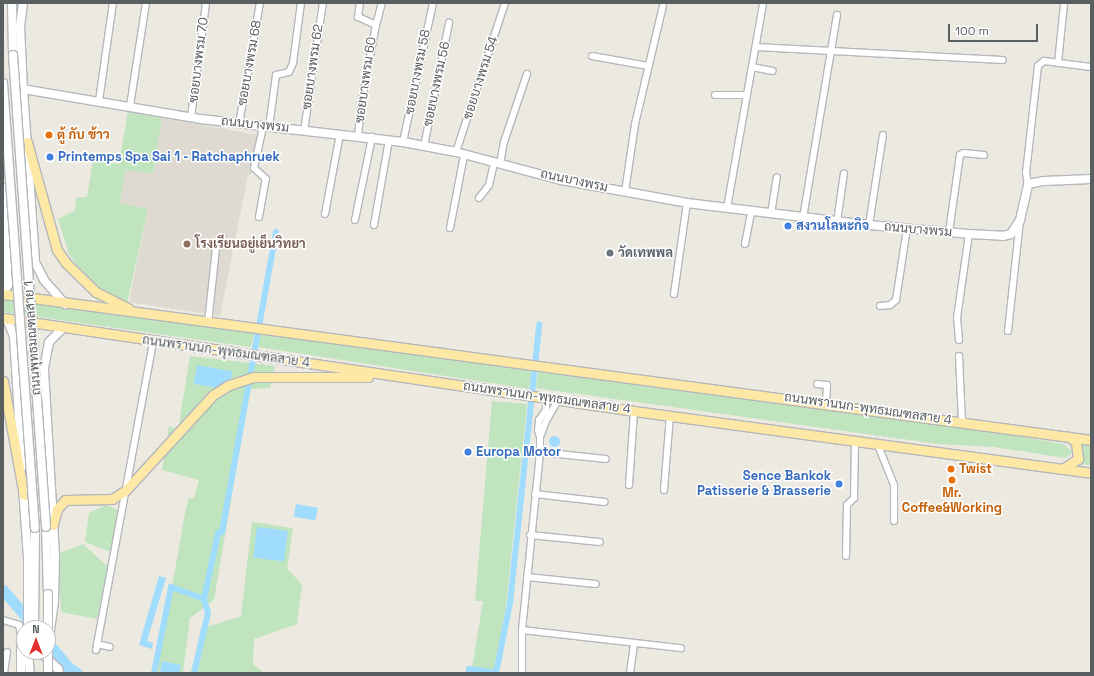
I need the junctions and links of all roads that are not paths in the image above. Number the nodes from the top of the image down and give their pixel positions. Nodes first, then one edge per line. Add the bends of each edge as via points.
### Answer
1 (12, 3) edge
2 (17, 3) edge
3 (23, 3) edge
4 (113, 3) edge
5 (146, 3) edge
6 (206, 3) edge
7 (260, 3) edge
8 (301, 3) edge
9 (323, 3) edge
10 (360, 3) edge
11 (382, 3) edge
12 (433, 3) edge
13 (505, 3) edge
14 (763, 3) edge
15 (1064, 4) edge
16 (662, 6) dead end
17 (837, 15) dead end
18 (449, 23) dead end
19 (376, 25) junction
20 (20, 26) junction
21 (756, 47) junction
22 (830, 51) junction
23 (592, 56) dead end
24 (1003, 60) dead end
25 (1058, 63) junction
26 (648, 66) junction
27 (752, 67) junction
28 (1091, 67) edge
29 (773, 71) dead end
30 (527, 74) dead end
31 (279, 79) dead end
32 (3, 83) edge
33 (23, 90) junction
34 (715, 95) dead end
35 (747, 95) junction
36 (99, 101) junction
37 (130, 106) junction
38 (191, 117) junction
39 (240, 124) junction
40 (268, 127) junction
41 (304, 131) junction
42 (340, 134) junction
43 (883, 135) dead end
44 (358, 136) junction
45 (372, 137) junction
46 (389, 140) junction
47 (27, 142) junction
48 (404, 142) junction
49 (424, 146) junction
50 (460, 153) junction
51 (984, 155) dead end
52 (497, 163) junction
53 (844, 173) dead end
54 (777, 177) dead end
55 (1091, 179) edge
56 (1028, 184) junction
57 (3, 188) edge
58 (625, 192) junction
59 (479, 198) dead end
60 (687, 203) junction
61 (727, 208) junction
62 (751, 212) junction
63 (325, 214) dead end
64 (771, 214) junction
65 (259, 217) dead end
66 (803, 218) junction
67 (355, 220) dead end
68 (1020, 220) junction
69 (5, 221) junction
70 (837, 222) junction
71 (33, 224) junction
72 (374, 225) dead end
73 (869, 226) junction
74 (450, 228) dead end
75 (907, 228) junction
76 (949, 232) junction
77 (969, 234) junction
78 (744, 244) dead end
79 (216, 248) dead end
80 (3, 294) edge
81 (674, 294) dead end
82 (65, 304) junction
83 (880, 306) dead end
84 (142, 314) junction
85 (5, 318) edge
86 (208, 322) junction
87 (64, 327) junction
88 (1008, 331) dead end
89 (959, 340) dead end
90 (153, 341) junction
91 (959, 356) dead end
92 (398, 377) junction
93 (3, 382) edge
94 (817, 384) dead end
95 (17, 392) junction
96 (45, 395) junction
97 (546, 398) junction
98 (558, 400) junction
99 (826, 403) junction
100 (634, 411) junction
101 (670, 416) junction
102 (962, 422) junction
103 (1068, 436) junction
104 (540, 437) junction
105 (855, 440) junction
106 (1091, 440) edge
107 (877, 443) junction
108 (540, 452) junction
109 (606, 459) dead end
110 (1064, 468) junction
111 (1091, 473) edge
112 (629, 485) dead end
113 (664, 490) dead end
114 (125, 491) junction
115 (535, 494) junction
116 (24, 495) junction
117 (605, 502) dead end
118 (894, 521) dead end
119 (49, 526) junction
120 (530, 535) junction
121 (600, 542) dead end
122 (846, 556) dead end
123 (527, 577) junction
124 (596, 584) dead end
125 (3, 620) edge
126 (28, 620) edge
127 (34, 620) edge
128 (49, 620) edge
129 (51, 620) edge
130 (16, 624) edge
131 (522, 630) junction
132 (634, 643) junction
133 (110, 647) dead end
134 (681, 648) dead end
135 (7, 652) dead end
136 (22, 660) edge
137 (29, 660) edge
138 (32, 660) edge
139 (48, 660) edge
140 (48, 660) edge
141 (4, 673) edge
142 (21, 673) edge
143 (31, 673) edge
144 (48, 673) edge
145 (59, 673) edge
146 (522, 673) edge
147 (630, 673) edge

1 - 119 main road, ถนนพุทธมณฑลสาย 1, bridge via 13,54
2 - 20 main road
3 - 20 main road
4 - 36 street
5 - 37 street
6 - 38 street, ซอยบางพรม 70
7 - 39 street, ซอยบางพรม 68
8 - 40 street via 293,63 289,72 276,75
9 - 41 street, ซอยบางพรม 62
10 - 19 street, ซอยบางพรม 60 via 358,17
11 - 19 street, ซอยบางพรม 60
12 - 48 street, ซอยบางพรม 58
13 - 50 street, ซอยบางพรม 54
14 - 21 street
15 - 25 street
16 - 26 street
17 - 22 street
18 - 49 street, ซอยบางพรม 56
19 - 44 street, ซอยบางพรม 60 via 361,105
20 - 33 main road
21 - 22 street
21 - 27 street
22 - 24 street
22 - 66 street
23 - 26 street
25 - 28 street
25 - 56 street via 1044,61 1038,66 1026,173
26 - 58 street via 635,124
27 - 29 street
27 - 35 street
30 - 52 street
31 - 40 street
32 - 127 main road, ถนนพุทธมณฑลสาย 1, bridge via 35,528
33 - 36 main road, ถนนบางพรม
33 - 47 main road
34 - 35 street
35 - 61 street
36 - 37 main road, ถนนบางพรม
37 - 38 main road, ถนนบางพรม
38 - 39 main road, ถนนบางพรม
39 - 40 main road, ถนนบางพรม
40 - 41 main road, ถนนบางพรม
40 - 65 street via 254,168 266,179
41 - 42 main road, ถนนบางพรม
42 - 44 main road, ถนนบางพรม
42 - 63 street
43 - 73 street
44 - 45 main road, ถนนบางพรม
45 - 46 main road, ถนนบางพรม
45 - 67 street
46 - 48 main road, ถนนบางพรม
46 - 72 street
47 - 71 main road
47 - 84 main road via 57,250 66,263 96,292 110,301
48 - 49 main road, ถนนบางพรม
49 - 50 main road, ถนนบางพรม
50 - 52 main road, ถนนบางพรม
50 - 74 street, ซอยบางพรม 54
51 - 76 street via 960,155
52 - 58 main road, ถนนบางพรม via 561,180
52 - 59 street via 489,185
53 - 70 street
54 - 64 street
55 - 56 main road
56 - 68 main road, ถนนบางพรม
57 - 69 main road
58 - 60 main road, ถนนบางพรม
60 - 61 main road, ถนนบางพรม
60 - 81 street
61 - 62 main road, ถนนบางพรม
62 - 64 main road, ถนนบางพรม
62 - 78 street
64 - 66 main road, ถนนบางพรม
66 - 70 main road, ถนนบางพรม
68 - 77 main road, ถนนบางพรม via 1011,234
68 - 88 street
69 - 71 main road via 14,233 22,234 31,229
69 - 80 main road via 8,285
70 - 73 main road, ถนนบางพรม
71 - 82 main road via 35,262 44,280
73 - 75 main road, ถนนบางพรม
75 - 76 main road, ถนนบางพรม
75 - 83 street via 896,300 890,305
76 - 77 main road, ถนนบางพรม
77 - 89 street via 957,318
79 - 86 street
80 - 82 main road, ถนนพรานนก-พุทธมณฑลสาย 4
82 - 84 main road, ถนนพรานนก-พุทธมณฑลสาย 4
84 - 86 main road, ถนนพรานนก-พุทธมณฑลสาย 4
85 - 87 main road, ถนนพรานนก-พุทธมณฑลสาย 4
85 - 95 main road via 14,336
86 - 99 main road, ถนนพรานนก-พุทธมณฑลสาย 4
87 - 90 main road, ถนนพรานนก-พุทธมณฑลสาย 4
87 - 96 main road via 49,342 44,354
90 - 92 main road, ถนนพรานนก-พุทธมณฑลสาย 4
90 - 114 street
91 - 102 street
92 - 97 main road, ถนนพรานนก-พุทธมณฑลสาย 4
92 - 114 main road via 248,378 214,395
93 - 116 main road
94 - 99 street via 827,385
95 - 96 main road via 25,385 35,384
95 - 116 main road
96 - 119 main road
97 - 98 main road, ถนนพรานนก-พุทธมณฑลสาย 4
97 - 104 street via 546,410 539,420
98 - 100 main road, ถนนพรานนก-พุทธมณฑลสาย 4
98 - 104 street
99 - 102 main road, ถนนพรานนก-พุทธมณฑลสาย 4
100 - 101 main road, ถนนพรานนก-พุทธมณฑลสาย 4
100 - 112 street
101 - 105 main road, ถนนพรานนก-พุทธมณฑลสาย 4
101 - 113 street
102 - 103 main road, ถนนพรานนก-พุทธมณฑลสาย 4
103 - 106 main road, ถนนพรานนก-พุทธมณฑลสาย 4
103 - 110 main road via 1076,442 1078,459
104 - 108 street
105 - 107 main road, ถนนพรานนก-พุทธมณฑลสาย 4
105 - 122 street via 854,498 847,505
107 - 110 main road, ถนนพรานนก-พุทธมณฑลสาย 4
107 - 118 street via 894,485
108 - 109 street
108 - 115 street
110 - 111 main road, ถนนพรานนก-พุทธมณฑลสาย 4
114 - 119 main road via 112,500 65,500 57,509
114 - 133 street via 97,647
115 - 117 street
115 - 120 street
116 - 126 main road via 28,557
119 - 128 main road, ถนนพุทธมณฑลสาย 1, bridge
119 - 129 main road, bridge via 54,602
120 - 121 street
120 - 123 street
123 - 124 street
123 - 131 street
125 - 130 street
131 - 132 street
131 - 146 street
132 - 134 street
132 - 147 street
135 - 141 street
136 - 142 main road
137 - 143 main road
138 - 143 main road
139 - 144 main road, ถนนพุทธมณฑลสาย 1, bridge
140 - 145 main road

